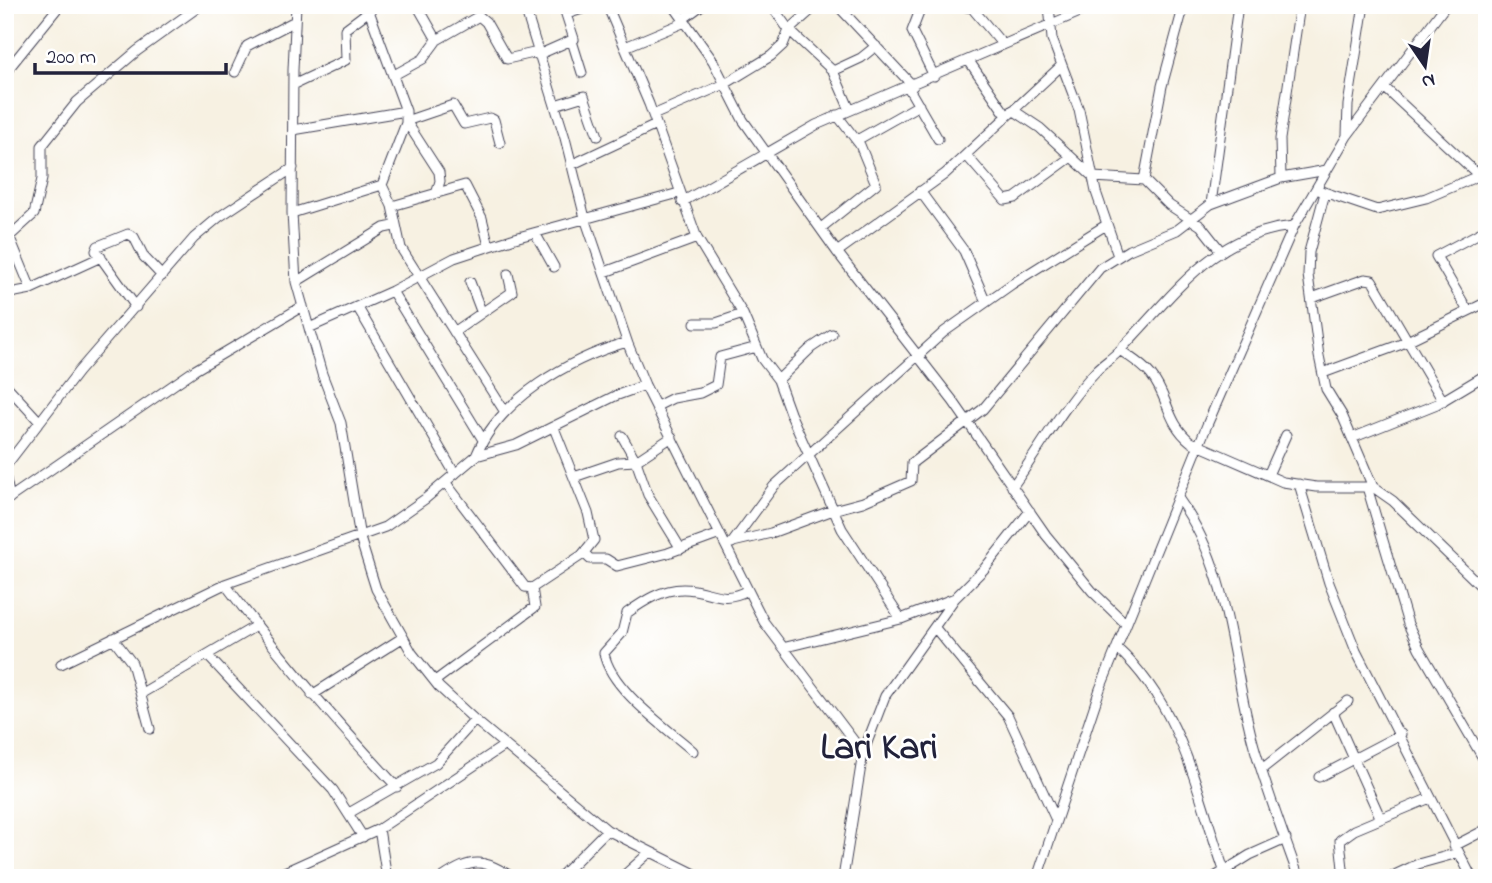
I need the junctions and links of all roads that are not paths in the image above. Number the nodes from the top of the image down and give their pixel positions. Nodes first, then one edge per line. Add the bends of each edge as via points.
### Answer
1 (60, 5) edge
2 (201, 5) edge
3 (296, 5) edge
4 (417, 5) edge
5 (524, 5) edge
6 (594, 5) edge
7 (607, 5) edge
8 (673, 5) edge
9 (702, 5) edge
10 (771, 5) edge
11 (817, 5) edge
12 (837, 5) edge
13 (958, 5) edge
14 (1049, 5) edge
15 (1096, 5) edge
16 (1184, 5) edge
17 (1238, 5) edge
18 (1300, 5) edge
19 (1364, 5) edge
20 (1446, 5) edge
21 (917, 7) edge
22 (565, 10) edge
23 (295, 21) junction
24 (684, 21) junction
25 (1050, 24) junction
26 (789, 30) junction
27 (437, 40) junction
28 (572, 41) junction
29 (1003, 45) junction
30 (876, 46) junction
31 (625, 47) junction
32 (538, 54) junction
33 (5, 57) edge
34 (969, 61) junction
35 (14, 63) junction
36 (1062, 65) junction
37 (833, 71) junction
38 (235, 72) dead end
39 (5, 73) edge
40 (582, 73) dead end
41 (394, 75) junction
42 (934, 76) junction
43 (725, 84) junction
44 (293, 85) junction
45 (910, 87) junction
46 (1384, 87) junction
47 (555, 105) junction
48 (919, 105) junction
49 (850, 110) junction
50 (1010, 113) junction
51 (653, 115) junction
52 (837, 115) junction
53 (406, 116) junction
54 (656, 125) junction
55 (293, 130) junction
56 (598, 136) dead end
57 (1347, 136) junction
58 (938, 139) dead end
59 (857, 140) junction
60 (500, 143) dead end
61 (767, 154) junction
62 (966, 155) junction
63 (1071, 157) junction
64 (571, 165) junction
65 (293, 169) junction
66 (1327, 170) junction
67 (1478, 176) junction
68 (1093, 177) junction
69 (1281, 178) junction
70 (1144, 180) junction
71 (1487, 183) edge
72 (382, 185) junction
73 (437, 191) junction
74 (920, 191) junction
75 (1320, 191) junction
76 (681, 198) junction
77 (1211, 204) junction
78 (392, 206) junction
79 (292, 213) junction
80 (585, 218) junction
81 (1191, 218) junction
82 (1106, 225) junction
83 (5, 226) edge
84 (394, 226) junction
85 (1294, 226) junction
86 (821, 228) junction
87 (1487, 229) edge
88 (535, 233) junction
89 (10, 236) junction
90 (697, 238) junction
91 (489, 246) junction
92 (1220, 250) junction
93 (836, 252) junction
94 (1118, 256) junction
95 (102, 257) junction
96 (554, 267) dead end
97 (605, 272) junction
98 (508, 274) dead end
99 (162, 276) junction
100 (419, 278) junction
101 (296, 282) junction
102 (471, 282) dead end
103 (31, 289) junction
104 (392, 291) junction
105 (5, 294) edge
106 (1312, 298) junction
107 (986, 302) junction
108 (303, 306) junction
109 (1486, 306) edge
110 (136, 307) junction
111 (358, 308) junction
112 (481, 311) junction
113 (1468, 311) junction
114 (743, 314) junction
115 (695, 323) dead end
116 (309, 328) junction
117 (454, 332) junction
118 (832, 334) dead end
119 (1406, 340) junction
120 (627, 342) junction
121 (757, 347) junction
122 (1120, 350) junction
123 (917, 357) junction
124 (1323, 373) junction
125 (1487, 374) edge
126 (778, 380) junction
127 (5, 384) edge
128 (645, 385) junction
129 (1443, 401) junction
130 (657, 406) junction
131 (505, 412) junction
132 (38, 420) junction
133 (968, 423) junction
134 (554, 428) junction
135 (1286, 435) dead end
136 (622, 436) dead end
137 (672, 437) junction
138 (1352, 438) junction
139 (483, 440) junction
140 (1199, 446) junction
141 (9, 452) edge
142 (809, 453) junction
143 (476, 456) junction
144 (636, 461) junction
145 (5, 467) edge
146 (455, 474) junction
147 (5, 475) edge
148 (1268, 475) junction
149 (574, 477) junction
150 (446, 483) junction
151 (1298, 484) junction
152 (1012, 487) junction
153 (1370, 487) junction
154 (1178, 498) junction
155 (8, 500) edge
156 (833, 510) junction
157 (1030, 511) junction
158 (720, 534) junction
159 (360, 538) junction
160 (730, 543) junction
161 (681, 549) junction
162 (584, 553) junction
163 (225, 584) junction
164 (532, 588) junction
165 (747, 590) junction
166 (1487, 592) edge
167 (955, 598) junction
168 (901, 619) junction
169 (1126, 624) junction
170 (254, 627) junction
171 (935, 628) junction
172 (113, 638) junction
173 (402, 638) junction
174 (786, 647) junction
175 (1116, 648) junction
176 (207, 655) junction
177 (61, 664) dead end
178 (435, 681) junction
179 (142, 693) junction
180 (312, 695) junction
181 (1348, 701) dead end
182 (1333, 712) junction
183 (475, 720) junction
184 (150, 729) dead end
185 (1401, 734) junction
186 (505, 745) junction
187 (693, 751) dead end
188 (863, 753) junction
189 (1355, 760) junction
190 (1487, 765) edge
191 (1262, 769) junction
192 (1319, 777) dead end
193 (397, 787) junction
194 (1430, 798) junction
195 (349, 813) junction
196 (1380, 817) junction
197 (1056, 820) junction
198 (379, 829) junction
199 (1487, 829) edge
200 (607, 830) junction
201 (363, 837) junction
202 (1286, 839) junction
203 (1456, 850) junction
204 (650, 852) junction
205 (1224, 870) junction
206 (271, 878) edge
207 (387, 878) edge
208 (442, 878) edge
209 (514, 878) edge
210 (559, 878) edge
211 (621, 878) edge
212 (703, 878) edge
213 (843, 878) edge
214 (1037, 878) edge
215 (1213, 878) edge
216 (1299, 878) edge
217 (1344, 878) edge
218 (1388, 878) edge
219 (1472, 878) edge

1 - 35 street
2 - 89 street via 77,102 42,146 42,179 34,214
3 - 23 street
4 - 27 street
5 - 32 street
6 - 22 street
7 - 31 street
8 - 24 street
9 - 24 street
10 - 26 street
11 - 26 street
12 - 30 street
13 - 29 street via 972,8 984,18
14 - 25 street
15 - 25 street
16 - 70 street
17 - 77 street
18 - 69 street via 1280,139
19 - 57 street
20 - 46 street
21 - 42 street via 912,31
22 - 28 street
23 - 38 street via 247,46
23 - 44 street
24 - 31 street
24 - 43 street
25 - 29 street
25 - 36 street
26 - 37 street
26 - 43 street via 783,45 771,56
27 - 32 street via 479,16 507,59
27 - 41 street via 423,59
28 - 32 street
28 - 40 street
29 - 34 street
30 - 37 street
30 - 45 street
31 - 51 street
32 - 47 street
33 - 35 street
34 - 42 street
34 - 50 street
35 - 39 street
36 - 50 street
36 - 68 street via 1080,110
37 - 49 street
41 - 44 street via 368,10 345,29 346,60
41 - 53 street
42 - 45 street
43 - 51 street
43 - 61 street
44 - 55 street
45 - 48 street
45 - 49 street
46 - 57 street
46 - 67 street
47 - 56 street via 584,96
47 - 64 street
48 - 58 street
48 - 59 street
49 - 52 street
50 - 62 street
50 - 63 street via 1040,128
51 - 54 street
52 - 59 street
52 - 61 street
53 - 55 street
53 - 60 street via 453,105 464,124 494,120
53 - 72 street
53 - 73 street via 439,172
54 - 64 street
54 - 76 street
55 - 65 street
57 - 66 street
59 - 86 street via 876,184
61 - 76 street
61 - 86 street
62 - 63 street via 1005,200 1016,198
62 - 74 street
63 - 68 street
64 - 80 street
65 - 79 street
65 - 99 street via 219,217
66 - 69 street
66 - 75 street
67 - 71 street
67 - 75 street via 1426,198 1377,210
68 - 70 street
68 - 82 street
69 - 77 street
70 - 81 street via 1169,205
72 - 78 street
72 - 79 street
73 - 78 street
73 - 91 street via 467,186
74 - 93 street
74 - 107 street via 964,251
75 - 85 street
75 - 106 street via 1308,252
76 - 80 street
76 - 90 street
77 - 81 street
78 - 84 street
79 - 101 street
80 - 88 street
80 - 97 street
81 - 92 street
81 - 94 street via 1177,230
82 - 94 street
82 - 107 street
83 - 89 street
84 - 100 street
84 - 101 street
85 - 92 street via 1269,228
85 - 140 street
86 - 93 street
87 - 113 street via 1436,256
88 - 91 street
88 - 96 street
89 - 103 street
90 - 97 street
90 - 114 street
91 - 100 street via 454,258
92 - 122 street via 1195,268
93 - 123 street
94 - 133 street via 1093,276
95 - 99 street via 97,246 128,234
95 - 103 street
95 - 110 street
97 - 120 street
98 - 112 street via 512,292
99 - 110 street
100 - 104 street
100 - 117 street
101 - 108 street
102 - 112 street
103 - 105 street
104 - 111 street
104 - 139 street
106 - 119 street via 1372,280
106 - 124 street
107 - 123 street
108 - 116 street
108 - 155 street via 184,377
109 - 113 street
110 - 132 street
111 - 116 street
111 - 146 street
112 - 117 street
113 - 119 street
114 - 115 street via 716,323
114 - 121 street
116 - 159 street via 341,423
117 - 131 street
118 - 126 street
119 - 124 street
119 - 129 street
120 - 128 street
120 - 131 street via 562,367
121 - 126 street
121 - 130 street via 720,357 719,378 709,389
122 - 140 street via 1153,377 1179,432
122 - 152 street via 1097,370
123 - 133 street
123 - 142 street
124 - 138 street
125 - 129 street
126 - 142 street
127 - 132 street
128 - 130 street
128 - 134 street
129 - 138 street
130 - 137 street
131 - 139 street
132 - 141 street
133 - 152 street
133 - 156 street via 912,463 911,481
134 - 143 street
134 - 149 street
135 - 148 street
136 - 144 street
137 - 144 street
137 - 158 street
138 - 153 street
139 - 143 street
140 - 148 street
140 - 154 street
141 - 145 street
142 - 156 street
142 - 160 street via 774,486
143 - 146 street
144 - 149 street via 618,462
144 - 161 street via 648,495
146 - 150 street
147 - 155 street
148 - 151 street
149 - 162 street via 594,536
150 - 159 street via 401,518
150 - 164 street via 525,587
151 - 153 street
151 - 185 street via 1356,651
152 - 157 street
153 - 166 street via 1393,500
153 - 190 street via 1408,624
154 - 169 street
154 - 191 street via 1213,563
156 - 160 street
156 - 168 street
157 - 167 street
157 - 169 street via 1092,591
158 - 160 street
158 - 161 street
159 - 163 street
159 - 173 street via 371,578
160 - 165 street
161 - 162 street via 617,566
162 - 164 street
163 - 170 street
163 - 172 street
164 - 178 street via 535,607
165 - 174 street via 764,622
165 - 187 street via 730,598 682,589 662,592 627,613 622,633 604,653 635,701
167 - 168 street
167 - 171 street
168 - 174 street
169 - 175 street
170 - 176 street
170 - 180 street
171 - 188 street via 885,696
171 - 197 street via 1009,716
172 - 177 street
172 - 179 street via 132,663
173 - 178 street
173 - 180 street
174 - 188 street
175 - 197 street
175 - 205 street via 1135,666 1177,729
176 - 179 street
176 - 195 street via 291,742
178 - 183 street
179 - 184 street
180 - 193 street
181 - 182 street
182 - 189 street
182 - 191 street
183 - 186 street
183 - 193 street via 436,763
185 - 189 street
185 - 194 street
186 - 198 street
186 - 200 street
188 - 213 street
189 - 192 street
189 - 196 street
191 - 202 street
193 - 195 street
194 - 196 street
194 - 203 street
195 - 201 street
196 - 217 street via 1340,840
197 - 214 street
198 - 201 street
198 - 207 street
199 - 203 street
200 - 204 street
200 - 210 street
201 - 206 street
202 - 205 street
202 - 216 street
203 - 218 street
203 - 219 street
204 - 211 street
204 - 212 street
205 - 215 street
208 - 209 street via 478,861

